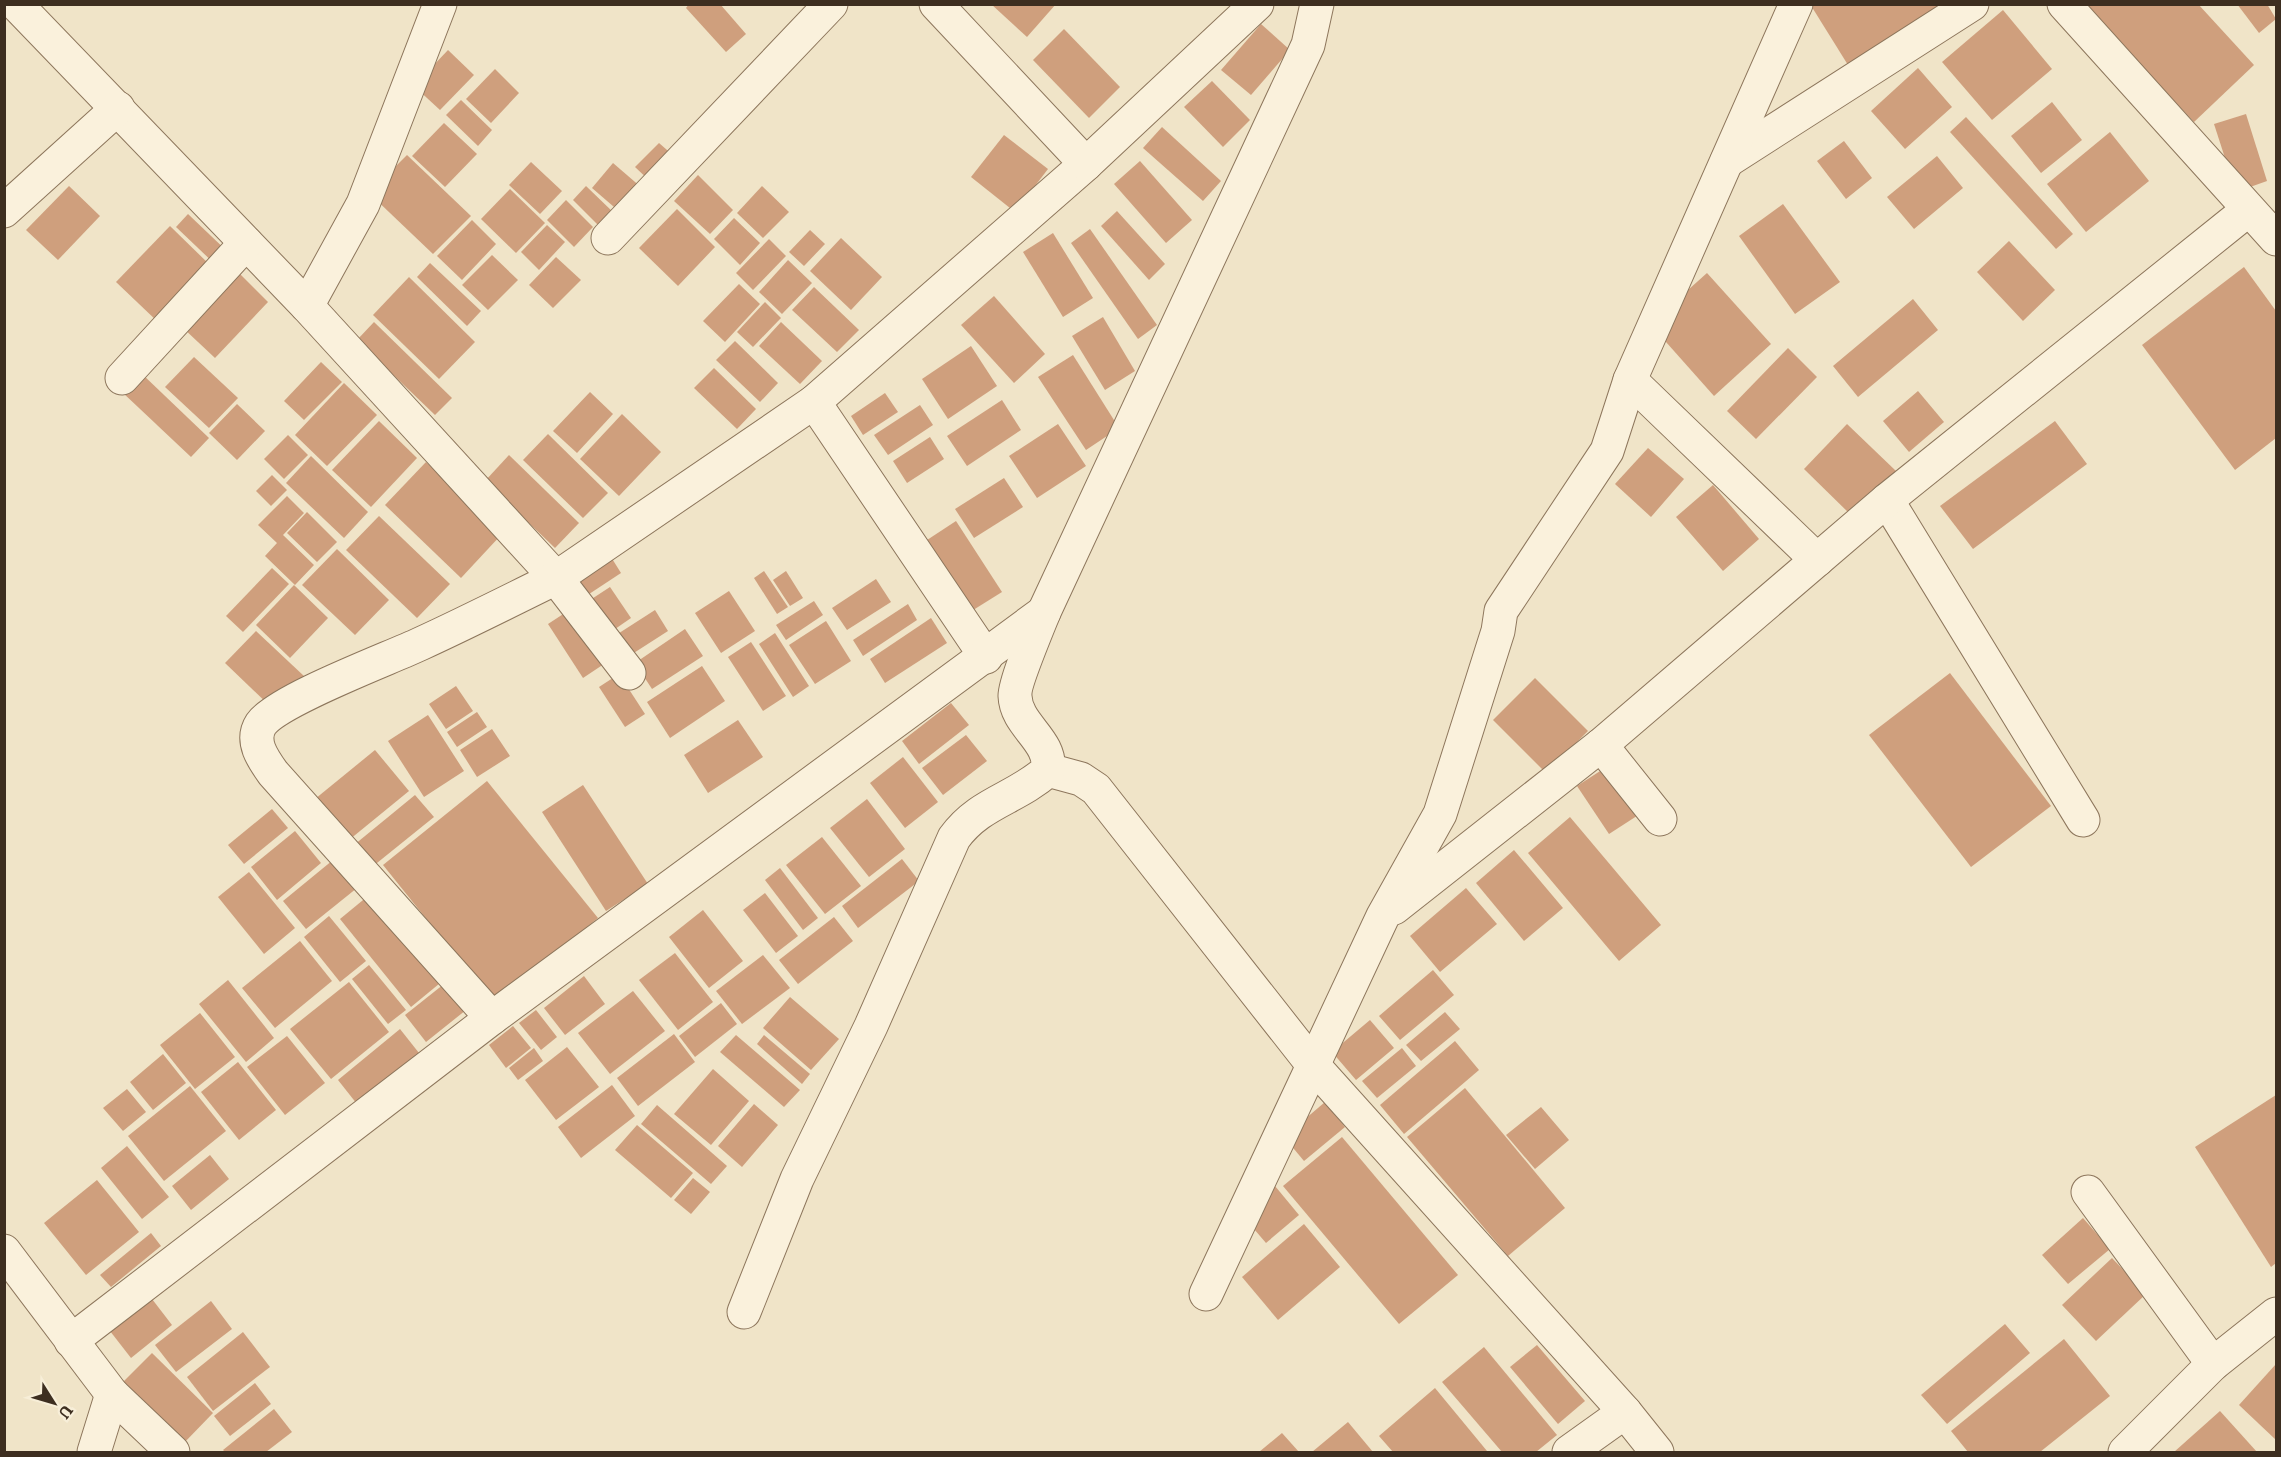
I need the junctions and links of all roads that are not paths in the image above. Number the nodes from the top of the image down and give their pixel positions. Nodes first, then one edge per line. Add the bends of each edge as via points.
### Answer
1 (16, 4) edge
2 (440, 4) edge
3 (831, 4) edge
4 (936, 4) edge
5 (1257, 4) edge
6 (1317, 4) edge
7 (1796, 4) edge
8 (1972, 4) edge
9 (2064, 4) edge
10 (118, 108) junction
11 (1727, 161) junction
12 (1086, 164) junction
13 (2248, 210) junction
14 (4, 211) edge
15 (608, 238) dead end
16 (2277, 239) edge
17 (246, 243) junction
18 (307, 306) junction
19 (122, 378) dead end
20 (1630, 380) junction
21 (814, 402) junction
22 (1887, 500) junction
23 (1817, 560) junction
24 (556, 578) junction
25 (1044, 612) junction
26 (986, 657) junction
27 (629, 674) dead end
28 (1601, 745) junction
29 (1048, 770) junction
30 (1660, 819) dead end
31 (2083, 820) dead end
32 (1383, 916) junction
33 (492, 1018) junction
34 (1313, 1065) junction
35 (2088, 1192) dead end
36 (6, 1255) edge
37 (1206, 1294) dead end
38 (744, 1312) dead end
39 (2277, 1314) edge
40 (71, 1341) junction
41 (2213, 1364) junction
42 (112, 1394) junction
43 (1624, 1412) junction
44 (94, 1452) edge
45 (173, 1452) edge
46 (1569, 1452) edge
47 (1657, 1452) edge
48 (2125, 1452) edge

1 - 10 street
2 - 18 street via 363,204
3 - 15 street
4 - 12 street
5 - 12 street
6 - 25 street via 1308,45
7 - 11 street
8 - 11 street
9 - 13 street
10 - 14 street
10 - 17 street
11 - 20 street
12 - 21 street
13 - 16 street
13 - 22 street
17 - 18 street
17 - 19 street
18 - 24 street
20 - 23 street
20 - 32 street via 1607,451 1501,611 1440,814
21 - 24 street
21 - 26 street
22 - 23 street
22 - 31 street
23 - 28 street
24 - 27 street
24 - 33 street via 291,702 261,725 256,739 262,759 273,773
25 - 26 street
25 - 29 street via 1014,694 1020,717 1050,760
26 - 33 street
28 - 30 street
28 - 32 street
29 - 34 street via 1081,779 1096,789
29 - 38 street via 1031,786 973,814 954,838 871,1026 797,1179
32 - 34 street
33 - 40 street
34 - 37 street
34 - 43 street
35 - 41 street
36 - 40 street
39 - 41 street
40 - 42 street
41 - 48 street
42 - 44 street
42 - 45 street
43 - 46 street
43 - 47 street

